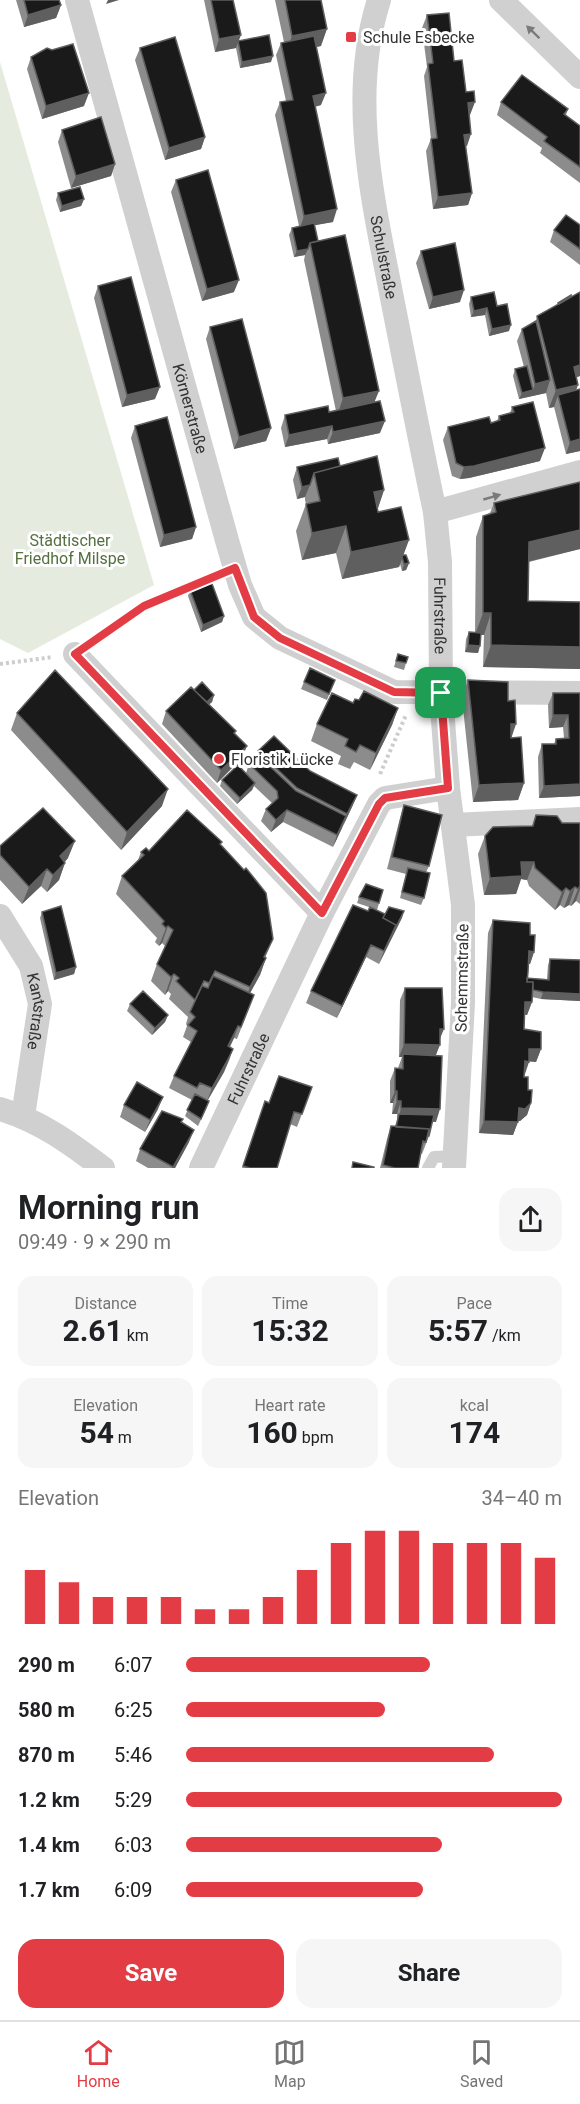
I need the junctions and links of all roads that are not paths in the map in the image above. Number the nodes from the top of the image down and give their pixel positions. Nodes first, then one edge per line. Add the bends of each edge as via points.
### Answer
1 (77, 0) edge
2 (379, 0) edge
3 (501, 0) edge
4 (580, 77) edge
5 (580, 472) edge
6 (435, 512) junction
7 (75, 654) road end
8 (441, 693) junction
9 (580, 693) edge
10 (448, 788) junction
11 (580, 819) edge
12 (453, 825) junction
13 (322, 913) junction
14 (0, 916) edge
15 (0, 1109) edge
16 (23, 1116) junction
17 (454, 1162) edge
18 (103, 1168) edge
19 (201, 1168) edge
20 (428, 1168) edge

1 - 8 street, Körnerstraße via 235,568 254,617 280,638 394,692
2 - 6 street, Schulstraße via 367,50 366,143 373,200
4 -> 3 street
6 -> 5 street
6 - 8 street, Fuhrstraße via 440,562
7 - 13 street
8 - 9 street, Körnerstraße
8 - 10 street, Fuhrstraße
10 - 12 street, Schemmstraße
10 - 13 street, Fuhrstraße via 385,798
11 - 12 street
12 - 17 street, Schemmstraße via 463,905 464,1003
13 - 19 street, Fuhrstraße
14 - 16 street, Kantstraße via 31,966 40,1004
15 - 16 street
16 - 18 street via 60,1135
17 - 20 lane via 434,1157

